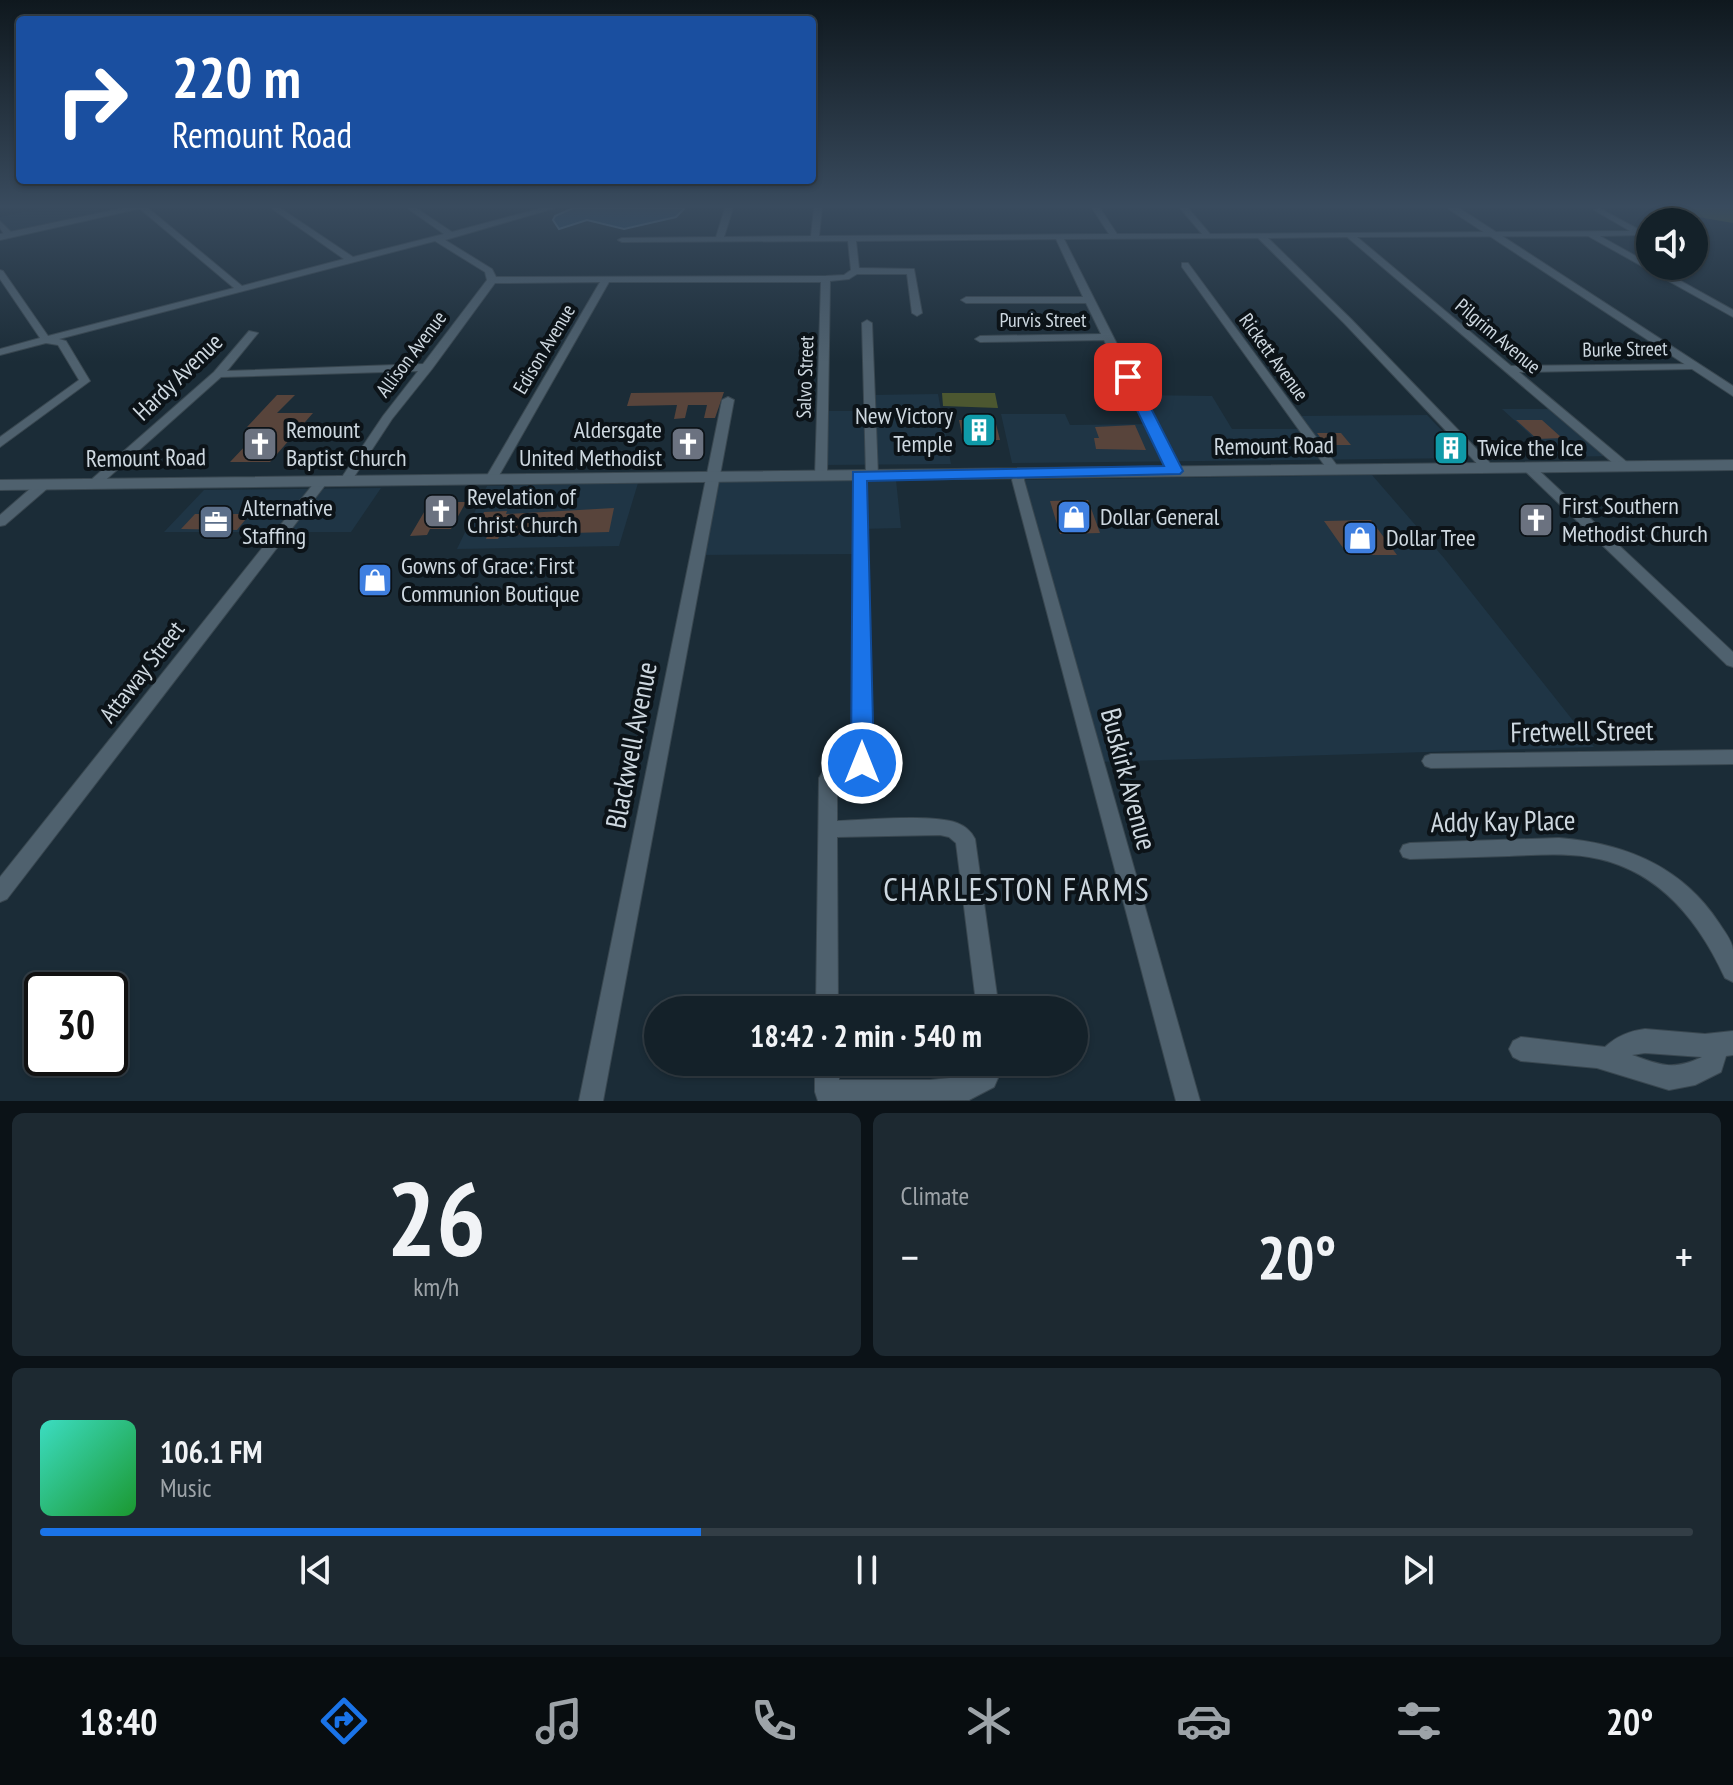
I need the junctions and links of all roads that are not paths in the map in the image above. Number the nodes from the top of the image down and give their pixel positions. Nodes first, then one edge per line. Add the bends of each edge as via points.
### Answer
1 (203, 259) edge
2 (470, 259) edge
3 (854, 259) edge
4 (1069, 259) edge
5 (1287, 259) edge
6 (1378, 259) edge
7 (1531, 259) edge
8 (1635, 259) edge
9 (351, 260) edge
10 (1185, 265) dead end
11 (855, 271) junction
12 (0, 273) edge
13 (826, 279) junction
14 (492, 280) junction
15 (606, 280) junction
16 (240, 289) junction
17 (966, 300) dead end
18 (1087, 300) junction
19 (917, 313) dead end
20 (1733, 314) edge
21 (867, 323) dead end
22 (253, 333) dead end
23 (1107, 337) junction
24 (980, 339) dead end
25 (46, 340) junction
26 (0, 352) edge
27 (1693, 366) junction
28 (428, 367) junction
29 (1510, 369) junction
30 (218, 374) junction
31 (1733, 392) edge
32 (728, 400) dead end
33 (0, 443) edge
34 (1733, 465) edge
35 (1624, 466) junction
36 (1528, 467) junction
37 (1488, 468) junction
38 (1334, 470) junction
39 (1175, 471) junction
40 (1020, 473) junction
41 (821, 476) junction
42 (865, 476) junction
43 (712, 477) junction
44 (491, 479) junction
45 (346, 480) junction
46 (322, 481) junction
47 (96, 482) junction
48 (44, 484) junction
49 (0, 485) edge
50 (0, 522) edge
51 (1733, 661) edge
52 (1733, 757) edge
53 (1431, 761) dead end
54 (862, 763) dead end
55 (828, 778) dead end
56 (828, 829) junction
57 (1410, 851) dead end
58 (0, 893) edge
59 (1733, 971) edge
60 (827, 996) edge
61 (986, 996) edge
62 (1725, 1046) edge
63 (1521, 1049) dead end
64 (1609, 1059) junction
65 (828, 1076) edge
66 (988, 1076) edge
67 (829, 1097) edge
68 (591, 1101) edge
69 (1188, 1101) edge

1 - 16 street
2 - 14 street via 489,271
3 - 11 street
4 - 18 street
5 - 37 street
6 - 29 street, Pilgrim Avenue
7 - 27 main road
8 - 20 street
9 - 16 street
10 - 38 street, Rickett Avenue
11 - 13 street
11 - 19 street via 911,271
12 - 25 street
13 - 15 street
13 - 41 street, Salvo Street
14 - 15 street
14 - 28 street, Allison Avenue
15 - 44 street, Edison Avenue
16 - 25 street
17 - 18 street, Purvis Street
18 - 23 street
21 - 42 street
22 - 30 street, Hardy Avenue
23 - 24 street, Purvis Street
23 - 39 street
25 - 26 street
25 - 33 street via 62,343 85,381
27 - 29 street, Burke Street
27 - 31 main road
28 - 30 street
28 - 45 street, Allison Avenue
29 - 35 street, Pilgrim Avenue
30 - 47 street, Hardy Avenue
32 - 43 street, Blackwell Avenue
34 - 35 main road, Remount Road
35 - 36 main road, Remount Road
36 - 37 main road, Remount Road
36 - 51 street
37 - 38 main road, Remount Road
38 - 39 main road, Remount Road
39 - 40 main road, Remount Road
40 - 42 main road, Remount Road
40 - 69 street, Buskirk Avenue
41 - 42 main road, Remount Road
41 - 43 main road, Remount Road
42 - 54 street
43 - 44 main road, Remount Road
43 - 68 street, Blackwell Avenue
44 - 45 main road, Remount Road
45 - 46 main road, Remount Road
46 - 47 main road, Remount Road
46 - 58 street, Attaway Street
47 - 48 main road, Remount Road
48 - 49 main road, Remount Road
48 - 50 street
52 - 53 street, Fretwell Street
55 - 56 street
56 - 60 street
56 - 61 street via 940,827 965,839
57 - 59 street, Addy Kay Place via 1583,846 1616,854 1655,872 1688,897 1721,940
62 - 64 street via 1653,1040 1626,1044
62 - 64 street via 1713,1064 1666,1080
63 - 64 street
65 - 67 street
66 - 67 street via 971,1087

